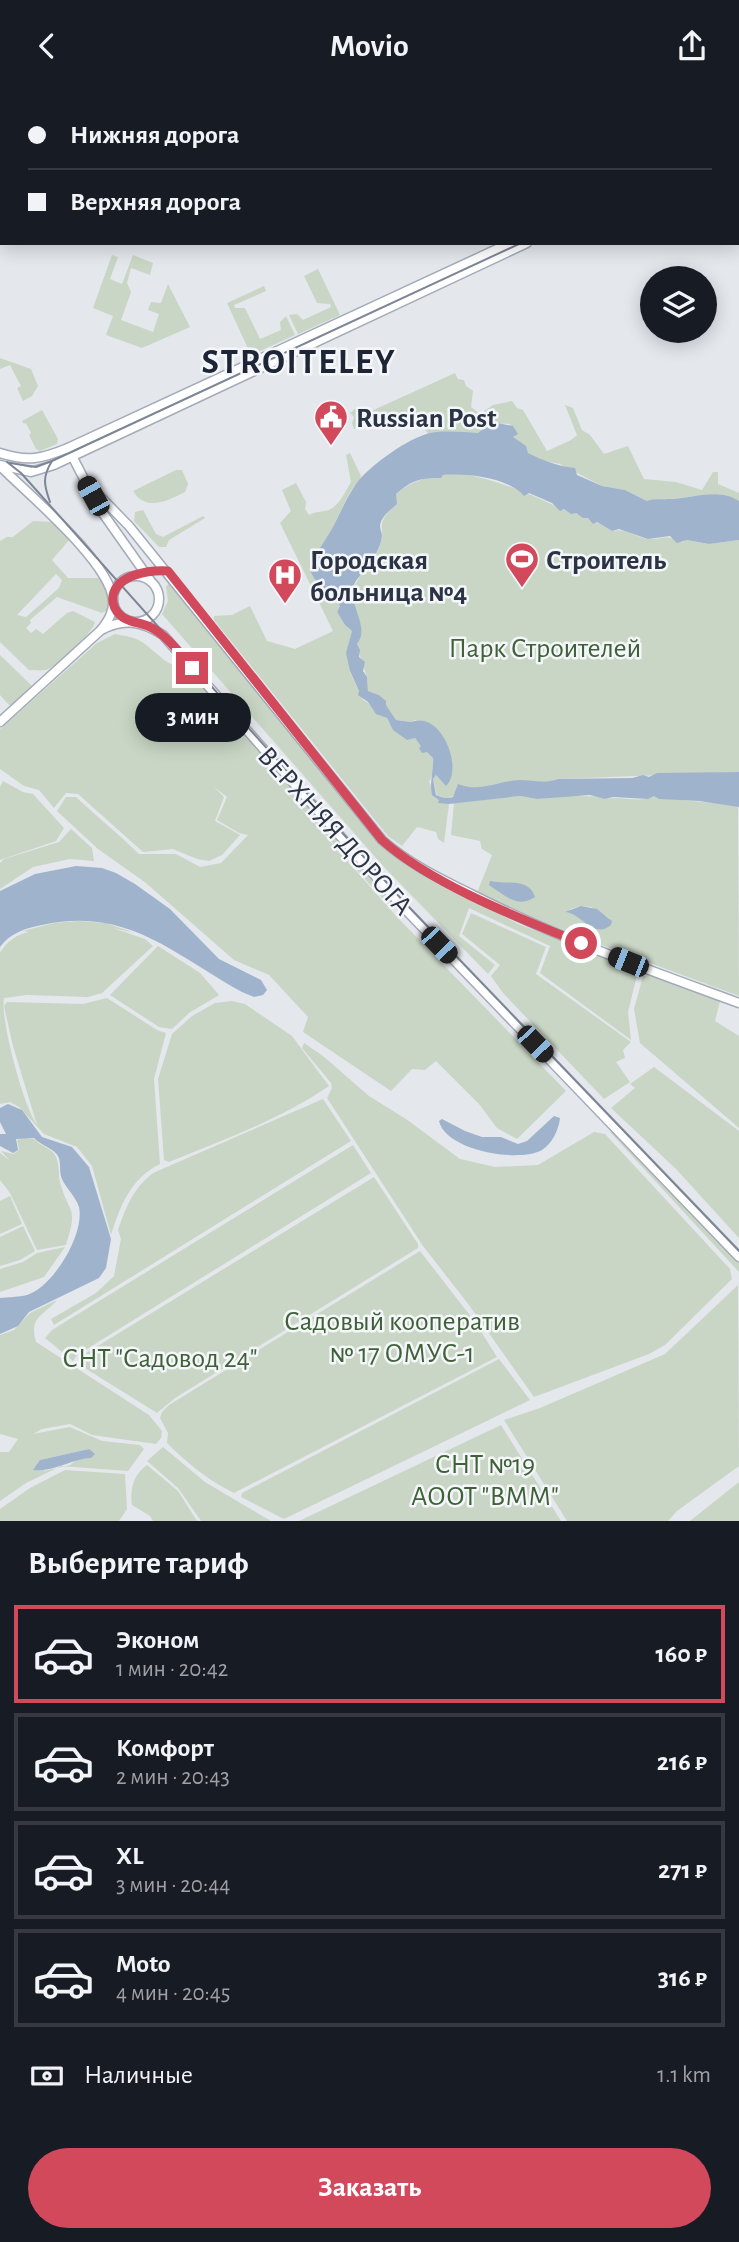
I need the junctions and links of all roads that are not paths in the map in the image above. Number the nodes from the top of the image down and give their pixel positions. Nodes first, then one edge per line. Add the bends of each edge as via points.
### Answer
1 (506, 245) edge
2 (523, 245) edge
3 (70, 451) junction
4 (0, 453) edge
5 (38, 459) junction
6 (0, 465) edge
7 (23, 471) junction
8 (85, 481) junction
9 (19, 485) junction
10 (168, 571) junction
11 (145, 573) junction
12 (136, 576) junction
13 (154, 585) junction
14 (159, 596) junction
15 (113, 601) junction
16 (133, 622) junction
17 (102, 630) junction
18 (0, 722) edge
19 (739, 1003) edge
20 (739, 1257) edge

1 - 3 main road
2 - 3 main road
3 - 5 main road
3 - 7 main road via 44,469
3 - 8 main road
4 - 5 main road
5 - 7 main road
6 - 7 main road
6 - 9 main road
7 - 9 main road
8 - 10 main road
8 - 11 main road
9 - 15 main road via 93,560 107,580
10 - 11 main road
10 - 14 main road
10 - 19 main road via 382,840 398,854 534,925
11 - 12 main road
11 - 13 main road
12 - 13 main road
12 - 15 main road via 118,584
13 - 14 main road
14 - 16 main road via 153,614
15 - 16 main road via 119,614
15 - 17 main road
16 - 17 main road
16 - 20 main road, ВЕРХНЯЯ ДОРОГА via 163,635 401,905
17 - 18 main road

